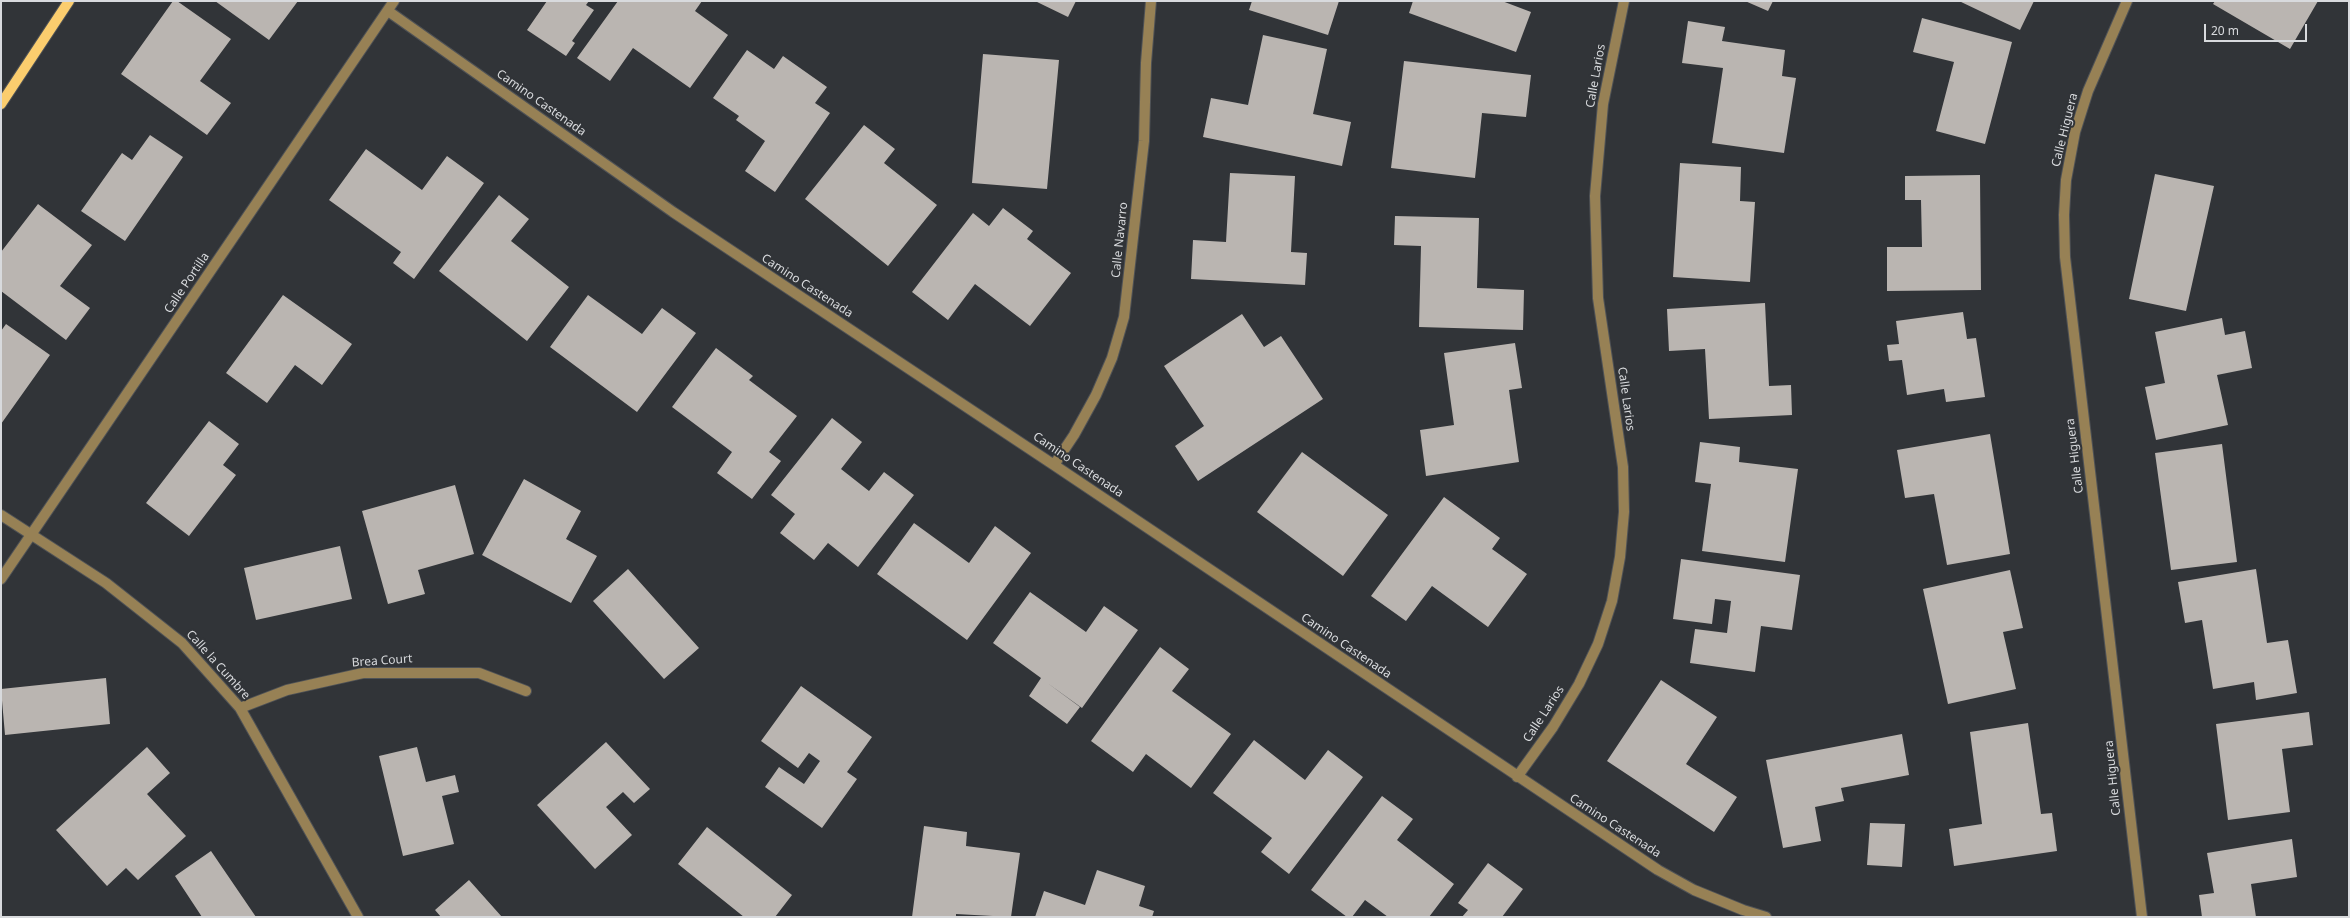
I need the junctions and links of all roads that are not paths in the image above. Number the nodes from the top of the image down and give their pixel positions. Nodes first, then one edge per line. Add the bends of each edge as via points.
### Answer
1 (69, 1) edge
2 (394, 1) edge
3 (1151, 1) edge
4 (1624, 1) edge
5 (2127, 1) edge
6 (388, 11) junction
7 (1, 104) edge
8 (1054, 465) junction
9 (1, 515) edge
10 (30, 535) junction
11 (1, 579) edge
12 (526, 691) dead end
13 (240, 708) junction
14 (1517, 777) junction
15 (358, 917) edge
16 (1766, 917) edge
17 (2141, 917) edge

1 - 7 main road
2 - 6 street, Calle Portilla
3 - 8 street, Calle Navarro via 1144,141 1124,317 1112,358 1096,395
4 - 14 street, Calle Larios via 1603,104 1595,196 1598,298 1623,467 1624,512 1620,557 1612,601 1598,644 1579,684 1553,727
5 - 17 street, Calle Higuera via 2079,118 2066,180 2064,215 2065,257
6 - 8 street, Camino Castenada via 673,212
6 - 10 street, Calle Portilla
8 - 14 street, Camino Castenada
9 - 10 street, Calle la Cumbre
10 - 11 street, Calle Portilla
10 - 13 street, Calle la Cumbre via 106,583 182,643
12 - 13 street, Brea Court via 479,674 363,673 287,690
13 - 15 street, Calle la Cumbre
14 - 16 street, Camino Castenada via 1658,870 1694,890

